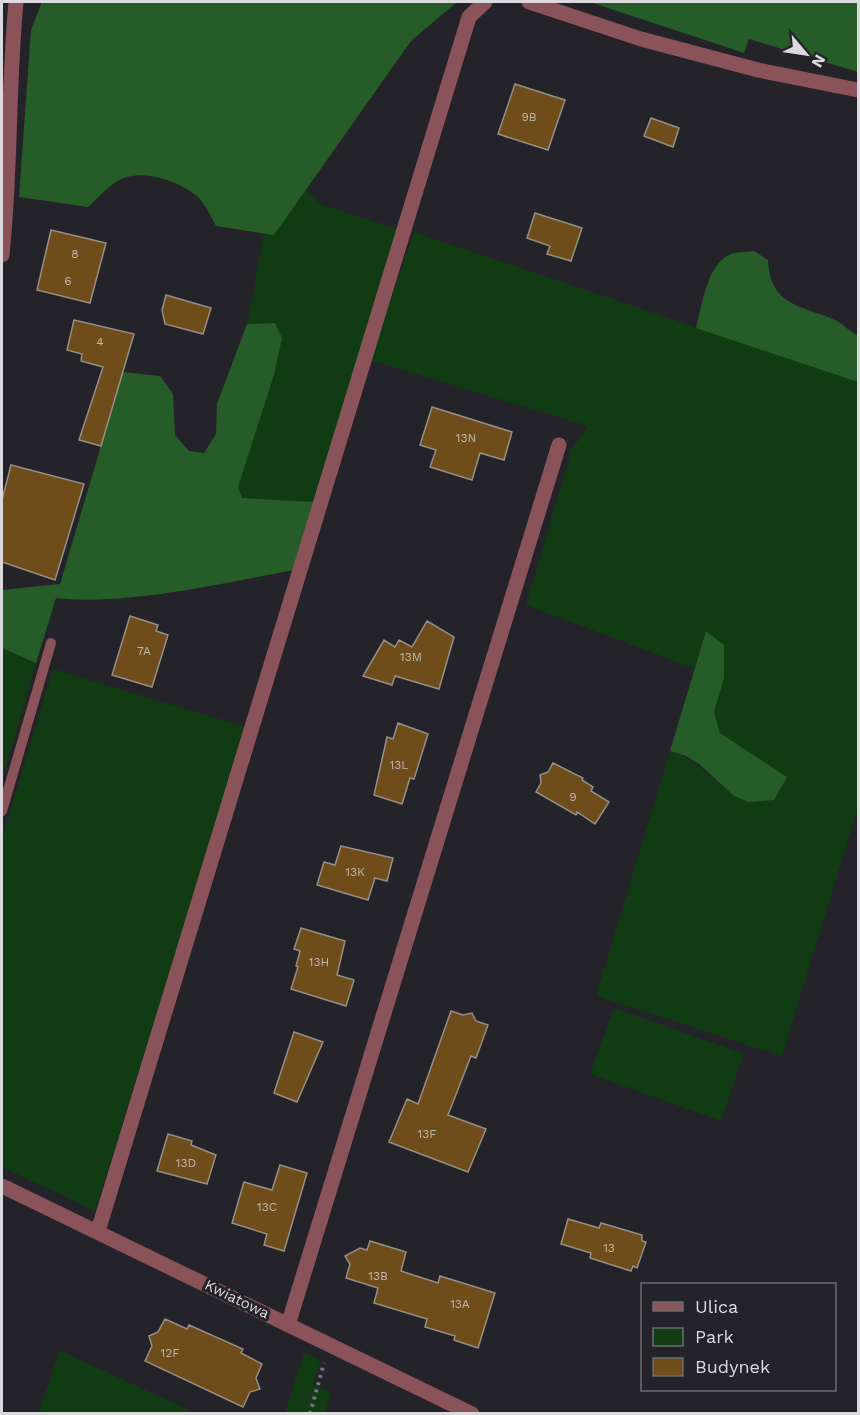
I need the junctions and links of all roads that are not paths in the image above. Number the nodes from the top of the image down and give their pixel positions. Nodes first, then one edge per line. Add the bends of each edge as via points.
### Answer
1 (16, 2) edge
2 (485, 2) edge
3 (529, 2) edge
4 (858, 90) edge
5 (5, 191) edge
6 (2, 255) edge
7 (559, 445) dead end
8 (51, 643) dead end
9 (2, 811) edge
10 (2, 1186) edge
11 (98, 1231) junction
12 (288, 1325) junction
13 (472, 1413) edge

1 - 5 street via 9,69
2 - 11 street via 469,17
3 - 4 street via 652,42 758,70
5 - 6 street
7 - 12 street
8 - 9 lane
10 - 11 street, Kwiatowa
11 - 12 street, Kwiatowa
12 - 13 street, Kwiatowa

